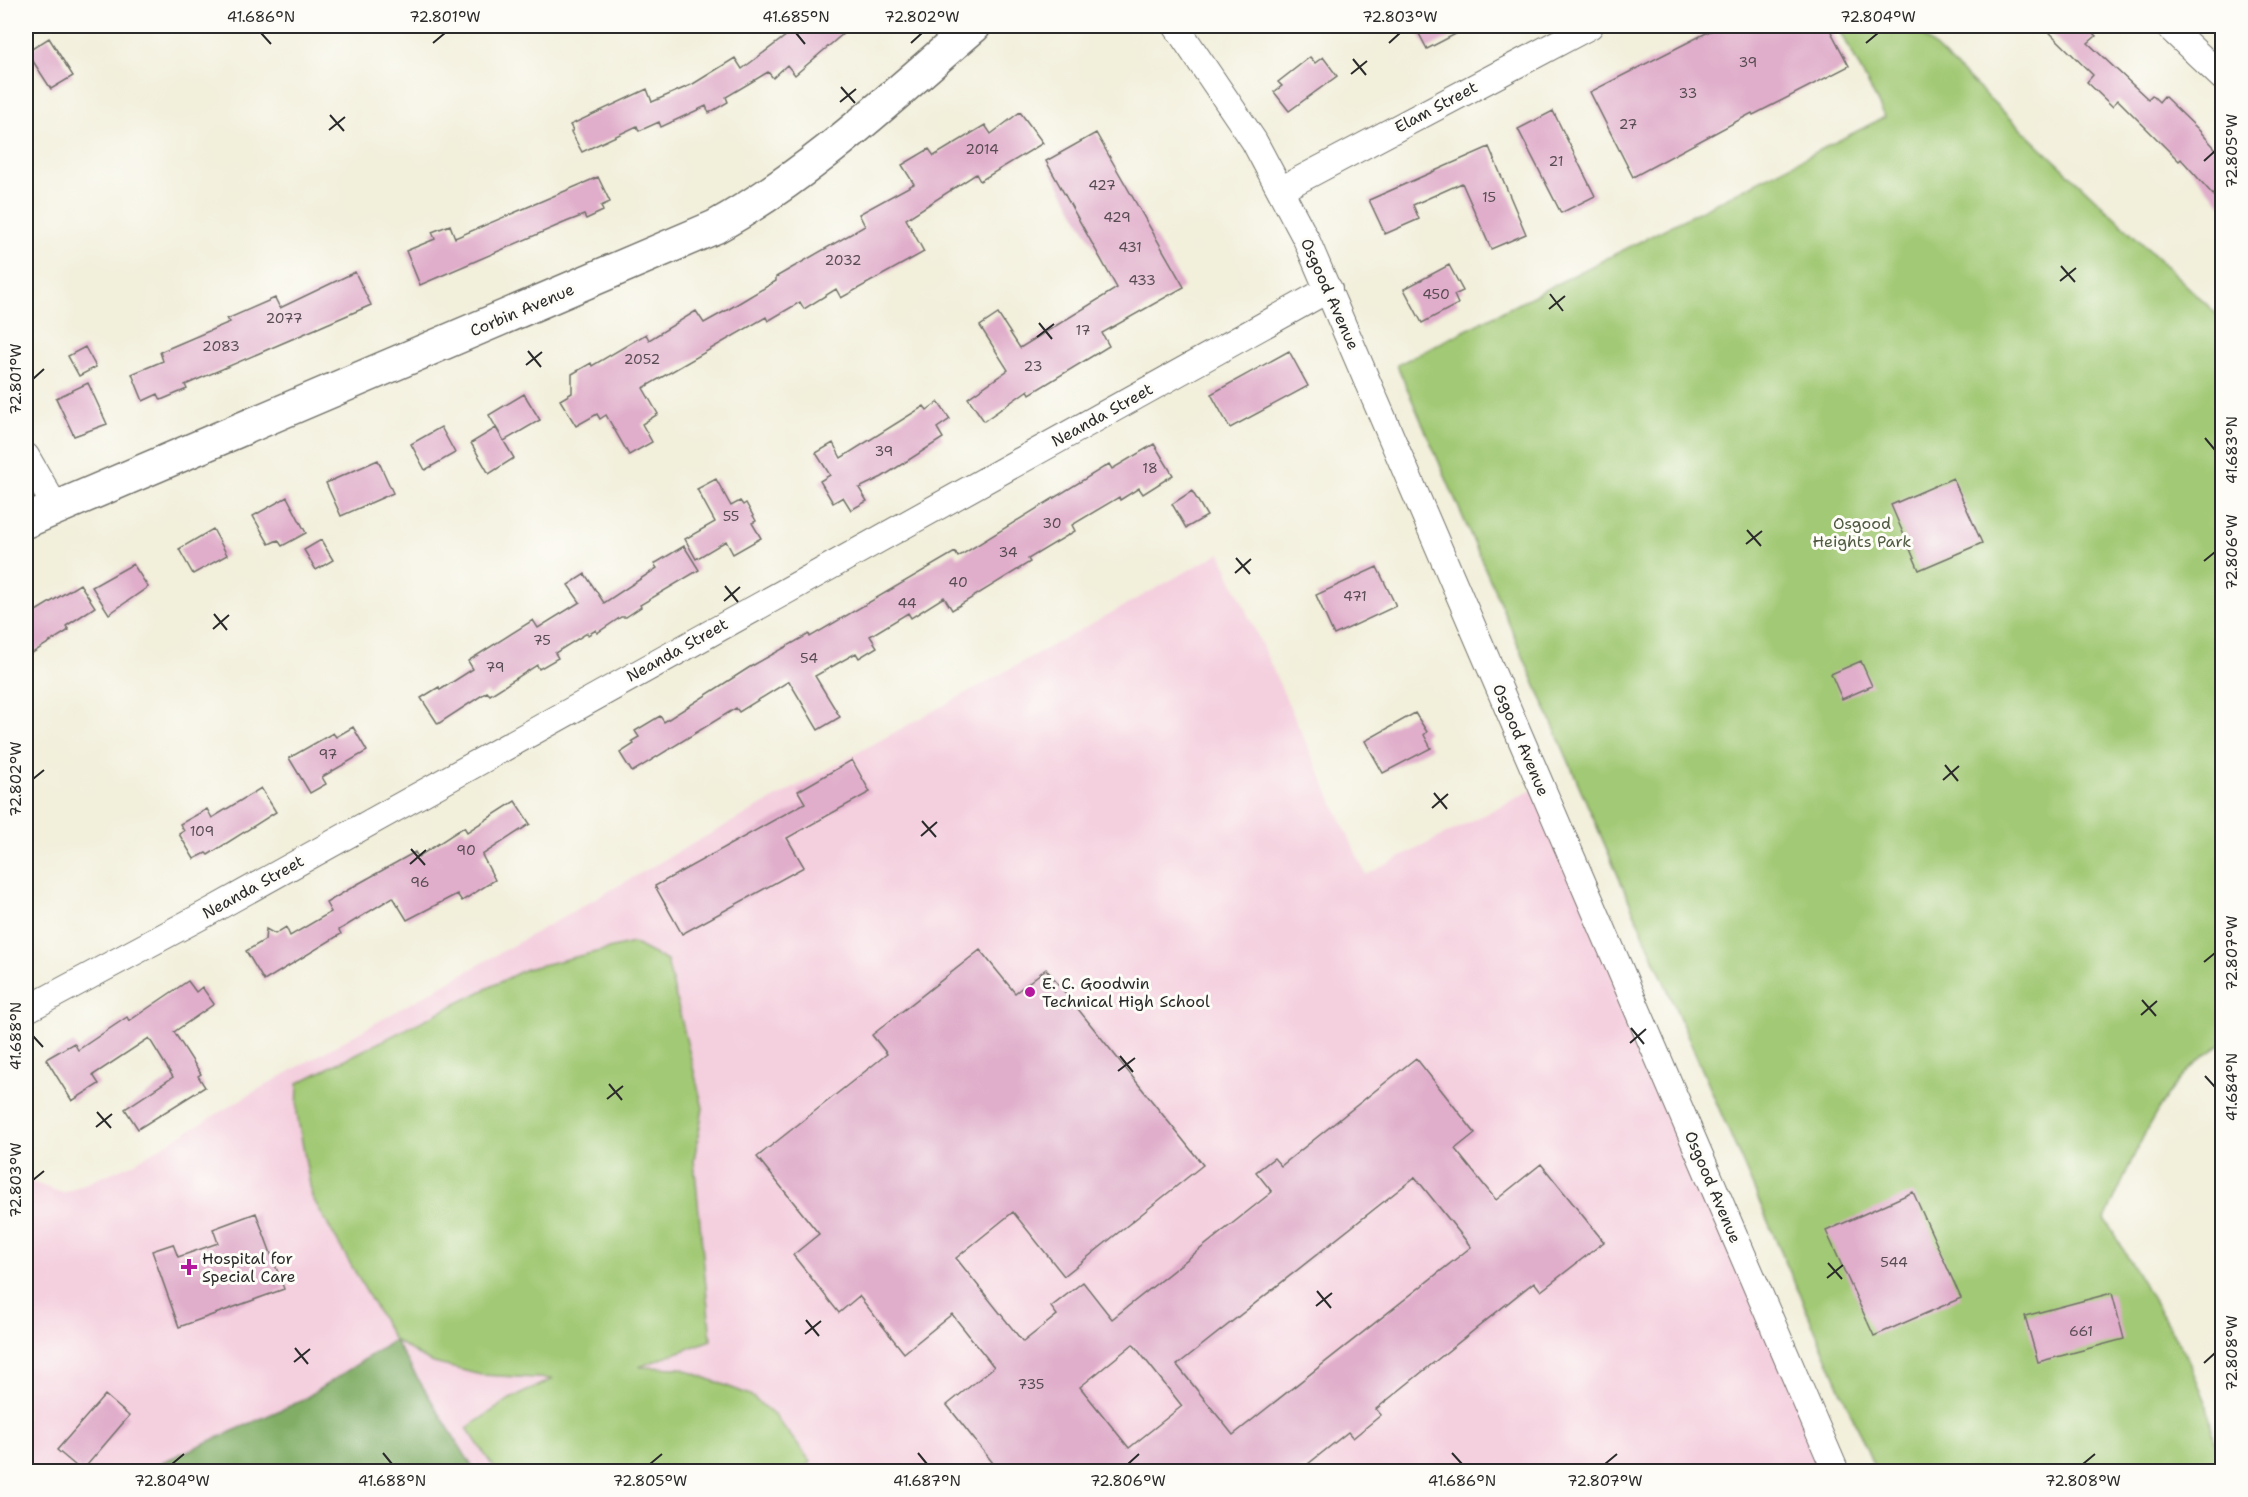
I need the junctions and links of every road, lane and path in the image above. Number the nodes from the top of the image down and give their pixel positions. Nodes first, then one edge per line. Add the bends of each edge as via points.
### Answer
1 (974, 26) edge
2 (1176, 26) edge
3 (1590, 26) edge
4 (2168, 26) edge
5 (2223, 77) edge
6 (1282, 189) junction
7 (1329, 289) junction
8 (26, 456) edge
9 (56, 508) junction
10 (26, 522) edge
11 (26, 1010) edge
12 (1836, 1472) edge

1 - 9 main road, Corbin Avenue via 810,166 715,227
2 - 6 street, Osgood Avenue
3 - 6 street, Elam Street
4 - 5 street
6 - 7 street, Osgood Avenue
7 - 11 street, Neanda Street
7 - 12 street, Osgood Avenue
8 - 9 street
9 - 10 main road, Corbin Avenue

